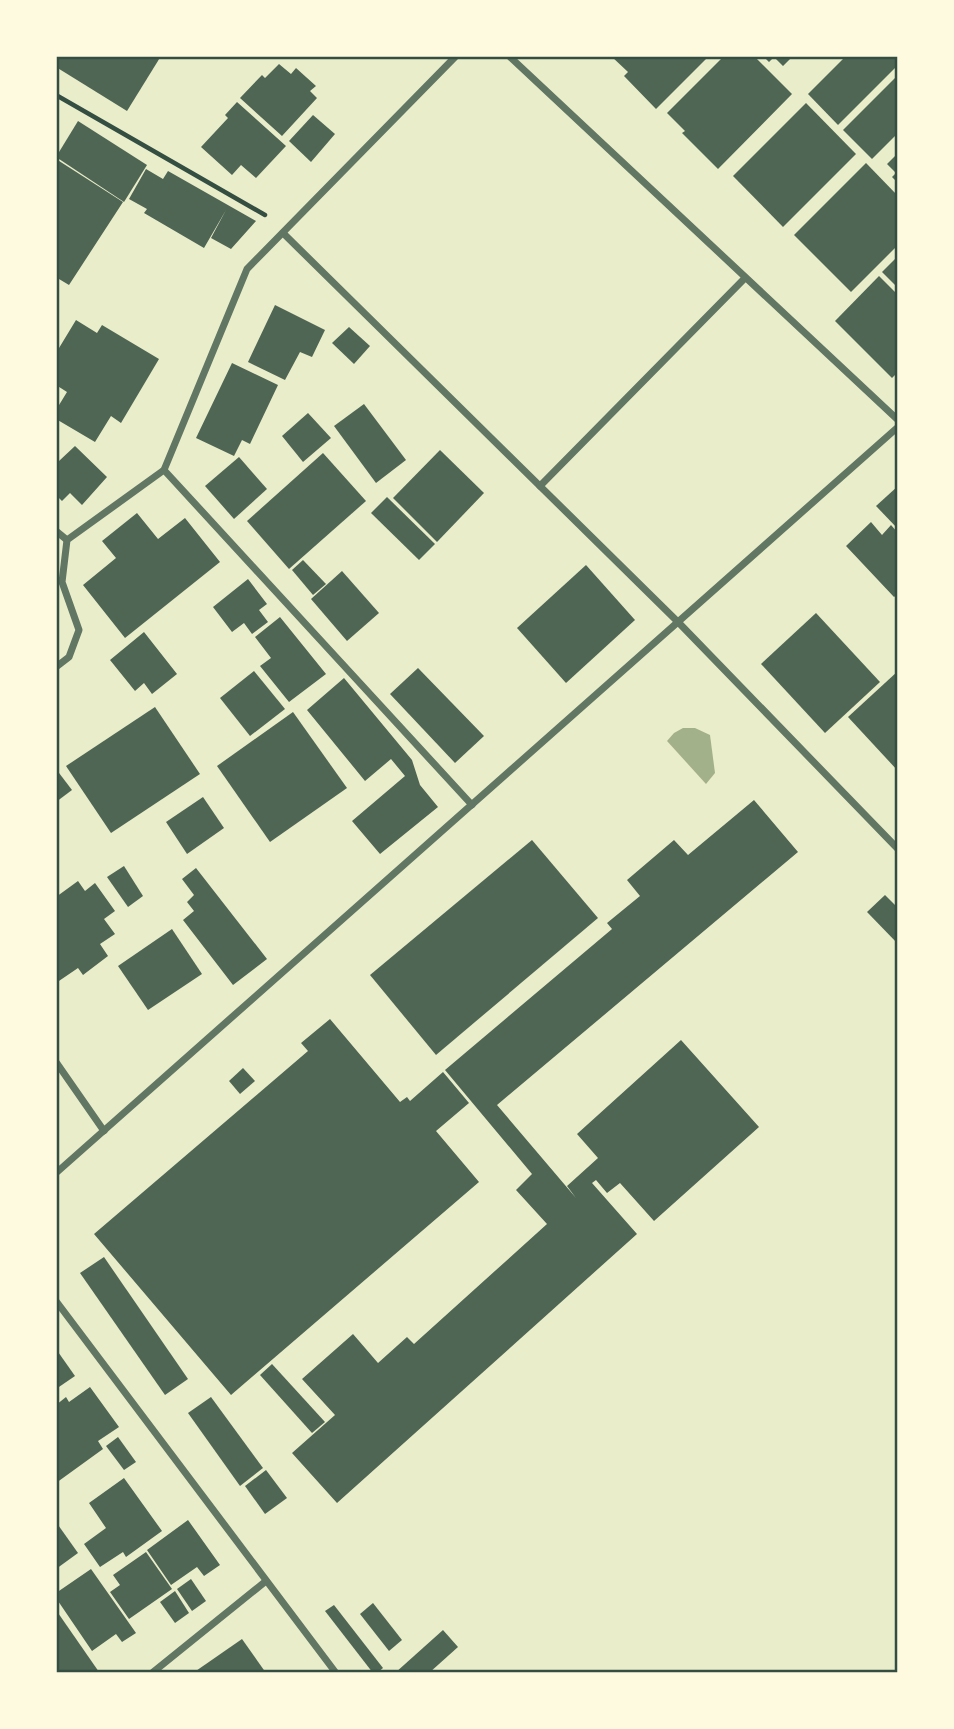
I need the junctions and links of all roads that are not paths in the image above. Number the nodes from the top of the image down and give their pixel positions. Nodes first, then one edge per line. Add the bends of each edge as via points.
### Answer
1 (456, 56) edge
2 (509, 56) edge
3 (286, 231) junction
4 (745, 278) junction
5 (898, 420) edge
6 (898, 427) edge
7 (164, 470) junction
8 (540, 486) junction
9 (56, 531) edge
10 (67, 540) junction
11 (679, 623) junction
12 (56, 667) edge
13 (472, 805) junction
14 (898, 849) edge
15 (56, 1062) edge
16 (104, 1131) junction
17 (56, 1173) edge
18 (56, 1301) edge
19 (266, 1581) junction
20 (152, 1673) edge
21 (336, 1673) edge

1 - 3 street
2 - 4 street
3 - 7 street via 247,269
3 - 8 street
4 - 5 street
4 - 8 street
6 - 11 street
7 - 10 street
7 - 13 street
8 - 11 street
9 - 10 street
10 - 12 street via 62,582 79,630 69,657
11 - 13 street
11 - 14 street
13 - 16 street
15 - 16 street
16 - 17 street
18 - 19 street
19 - 20 street
19 - 21 street

